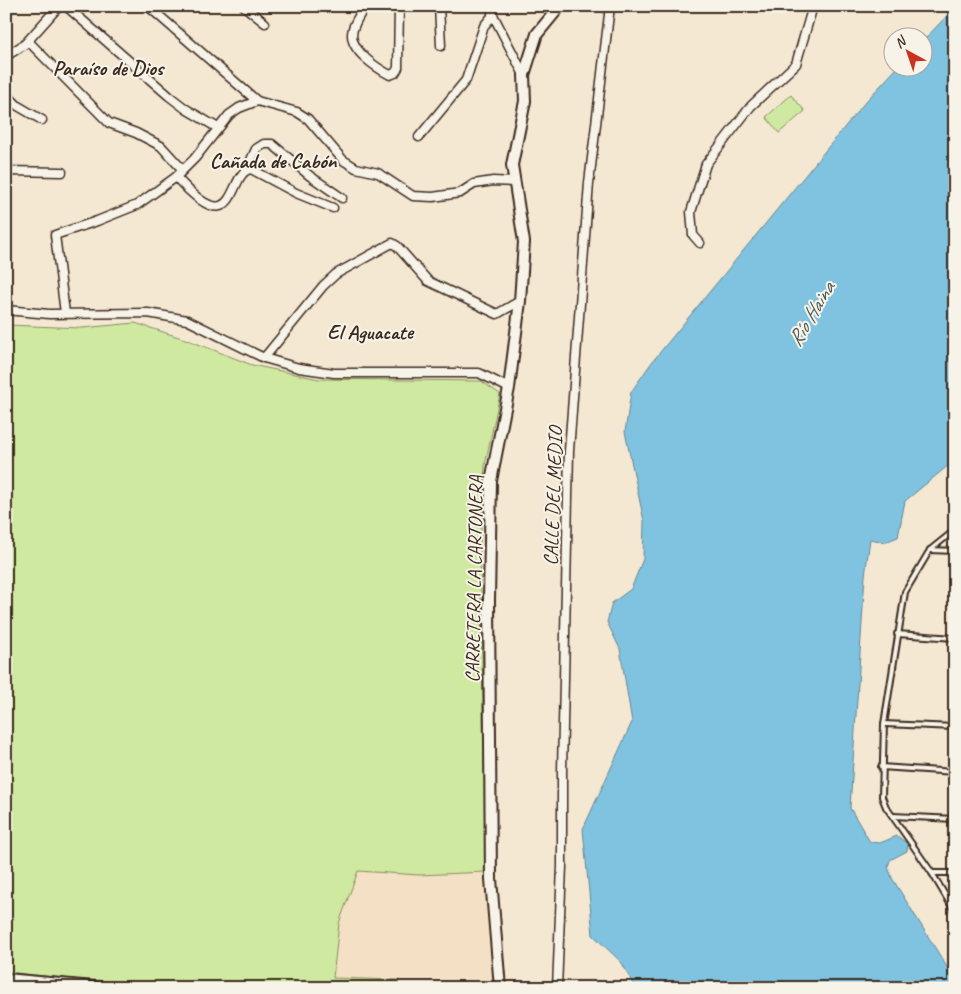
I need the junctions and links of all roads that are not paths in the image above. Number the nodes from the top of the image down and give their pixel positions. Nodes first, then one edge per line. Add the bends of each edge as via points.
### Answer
1 (66, 6) edge
2 (148, 6) edge
3 (244, 6) edge
4 (365, 6) edge
5 (399, 6) edge
6 (439, 6) edge
7 (492, 6) edge
8 (560, 6) edge
9 (610, 6) edge
10 (813, 6) edge
11 (54, 8) edge
12 (493, 15) junction
13 (265, 23) dead end
14 (28, 41) junction
15 (441, 46) dead end
16 (6, 56) edge
17 (524, 75) junction
18 (6, 94) edge
19 (257, 100) junction
20 (42, 120) dead end
21 (218, 128) junction
22 (419, 137) dead end
23 (182, 169) junction
24 (247, 169) junction
25 (6, 170) edge
26 (62, 172) dead end
27 (176, 177) junction
28 (515, 182) junction
29 (342, 198) dead end
30 (333, 208) dead end
31 (700, 243) dead end
32 (520, 300) junction
33 (6, 310) edge
34 (65, 314) junction
35 (264, 358) junction
36 (509, 388) junction
37 (955, 530) edge
38 (930, 550) junction
39 (955, 551) edge
40 (897, 634) junction
41 (955, 638) edge
42 (884, 724) junction
43 (955, 727) edge
44 (881, 767) junction
45 (955, 772) edge
46 (893, 816) junction
47 (955, 819) edge
48 (932, 873) junction
49 (955, 873) edge
50 (955, 912) edge
51 (6, 979) edge
52 (104, 988) edge
53 (500, 988) edge
54 (557, 988) edge

1 - 21 street via 169,96
2 - 19 street
3 - 13 street
4 - 5 street via 355,23 352,36 355,45 366,59 390,75 398,68
6 - 15 street
7 - 12 street
8 - 17 street, CARRETERA LA CARTONERA via 537,34
9 - 54 street, CALLE DEL MEDIO via 589,183 570,451
10 - 31 street via 796,64 751,106 706,164 691,212 693,235
11 - 14 street
12 - 17 street
12 - 22 street via 484,26 466,80
14 - 16 street
14 - 23 street via 109,123 161,146
17 - 28 street, CARRETERA LA CARTONERA via 525,101 512,165
18 - 20 street via 18,106
19 - 21 street via 238,108
19 - 28 street via 297,112 308,119 343,160 356,168 378,172 413,196 460,193 474,184 492,181
21 - 23 street via 195,158
23 - 27 street
24 - 27 street via 227,203 219,207 191,194
24 - 29 street via 256,149 272,144
24 - 30 street
25 - 26 street
27 - 34 street via 137,204 55,235
28 - 32 street, CARRETERA LA CARTONERA via 524,242
32 - 35 street via 497,314 485,309 428,281 392,243 336,274
32 - 36 street, CARRETERA LA CARTONERA
33 - 34 street
34 - 35 street via 148,313 187,320
35 - 36 street via 334,374 480,373
36 - 53 street, CARRETERA LA CARTONERA via 491,481 489,600 491,879
37 - 38 lane
38 - 39 lane
38 - 40 lane via 905,592
40 - 41 lane
40 - 42 lane
42 - 43 lane
42 - 44 lane
44 - 45 lane
44 - 46 lane via 882,797
46 - 47 lane
46 - 48 lane
48 - 49 lane
48 - 50 lane
51 - 52 street

